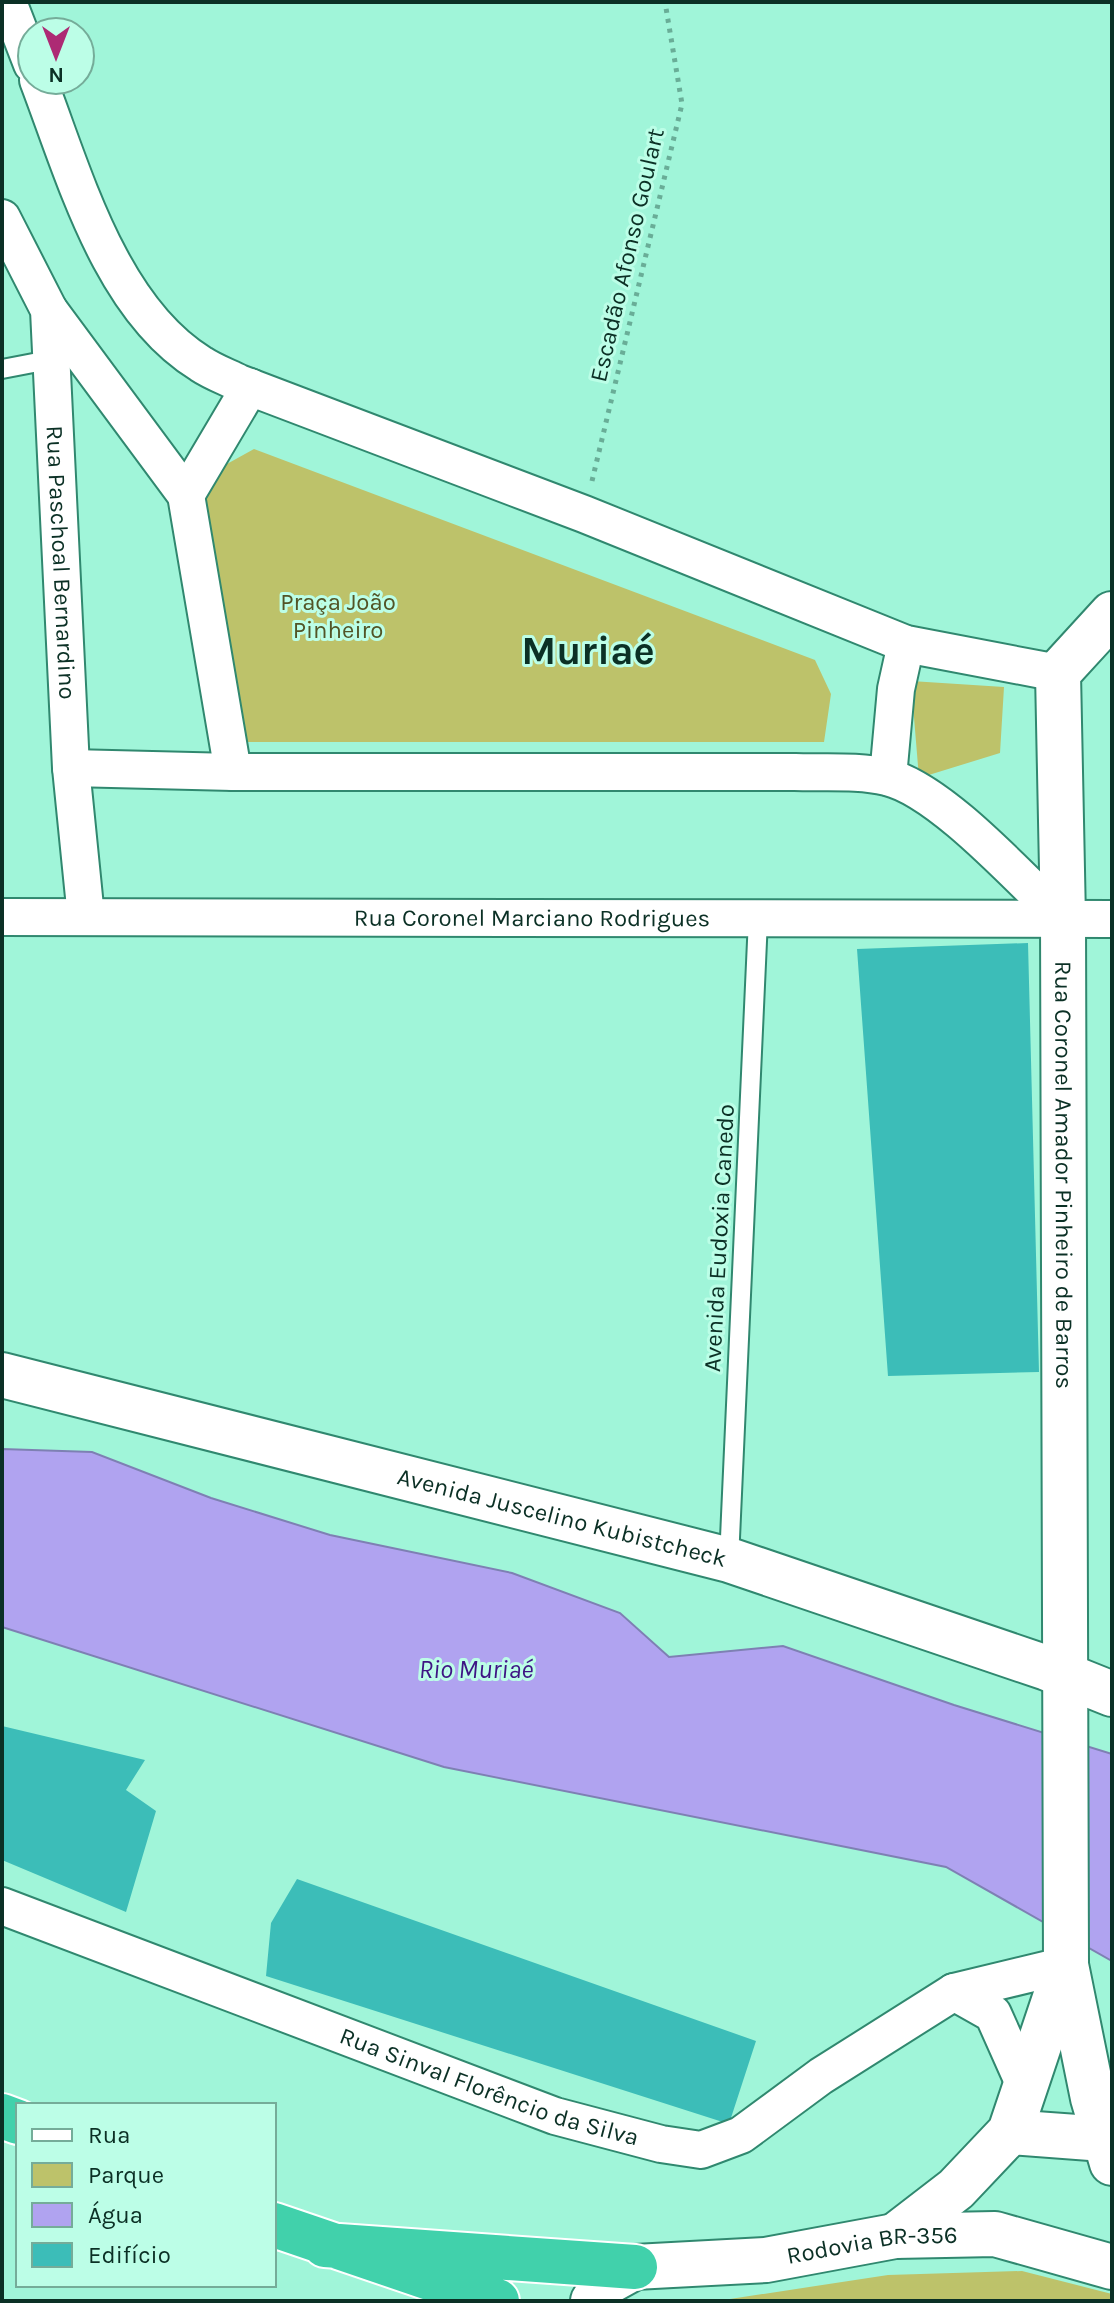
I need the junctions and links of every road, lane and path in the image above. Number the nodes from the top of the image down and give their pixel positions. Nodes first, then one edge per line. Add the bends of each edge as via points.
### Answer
1 (665, 2) edge
2 (44, 96) edge
3 (2, 218) edge
4 (49, 310) junction
5 (49, 360) junction
6 (2, 369) edge
7 (250, 387) junction
8 (186, 495) junction
9 (584, 514) junction
10 (1112, 614) edge
11 (906, 644) junction
12 (1058, 673) junction
13 (71, 768) junction
14 (233, 772) junction
15 (888, 777) junction
16 (2, 917) edge
17 (86, 917) junction
18 (758, 919) junction
19 (1063, 919) junction
20 (1112, 919) edge
21 (2, 1375) edge
22 (729, 1560) junction
23 (1112, 1694) edge
24 (1067, 1695) junction
25 (2, 1906) edge
26 (1066, 1952) junction
27 (954, 1992) junction
28 (1026, 2088) junction
29 (1000, 2144) junction
30 (1108, 2151) edge
31 (276, 2226) edge
32 (995, 2234) junction
33 (895, 2236) junction
34 (325, 2245) junction
35 (1110, 2254) edge
36 (635, 2267) junction
37 (409, 2301) edge
38 (497, 2301) edge
39 (593, 2301) edge

1 - 9 path, Escadão Afonso Goulart via 682,104
2 - 7 street via 95,230 139,306 200,364
3 - 4 street, Rua Paschoal Bernardino
4 - 5 street, Rua Paschoal Bernardino
4 - 8 street
5 - 6 lane
5 - 13 street, Rua Paschoal Bernardino
7 - 8 street
7 - 9 street
8 - 14 street
9 - 11 street
10 - 12 street
11 - 12 street
11 - 15 street
12 - 19 street, Rua Coronel Amador Pinheiro de Barros
13 - 14 street
13 - 17 street, Rua Paschoal Bernardino
14 - 15 street via 795,772
15 - 19 street via 943,809
16 - 17 street, Rua Coronel Marciano Rodrigues
17 - 18 street, Rua Coronel Marciano Rodrigues
18 - 19 street, Rua Coronel Marciano Rodrigues
18 - 22 lane, Avenida Eudoxia Canedo
19 - 20 street, Rua Coronel Marciano Rodrigues
19 - 24 street, Rua Coronel Amador Pinheiro de Barros
21 - 22 street, Avenida Juscelino Kubistcheck
22 - 24 street, Avenida Juscelino Kubistcheck
23 - 24 street, Avenida Juscelino Kubistcheck
24 - 26 street, Rua Coronel Amador Pinheiro de Barros
25 - 27 street, Rua Sinval Florêncio da Silva via 555,2116 701,2150 741,2135 821,2076
26 - 27 street, Rua Sinval Florêncio da Silva
26 - 28 street
26 - 30 street
27 - 28 street via 993,2014
28 - 29 street
29 - 30 street
29 - 32 street
29 - 33 street via 956,2189
31 - 34 highway
32 - 33 street, Rodovia BR-356
32 - 35 street, Rodovia BR-356
33 - 36 street, Rodovia BR-356 via 766,2260
34 - 36 highway
34 - 37 highway
34 - 38 highway
36 - 39 street via 606,2283

